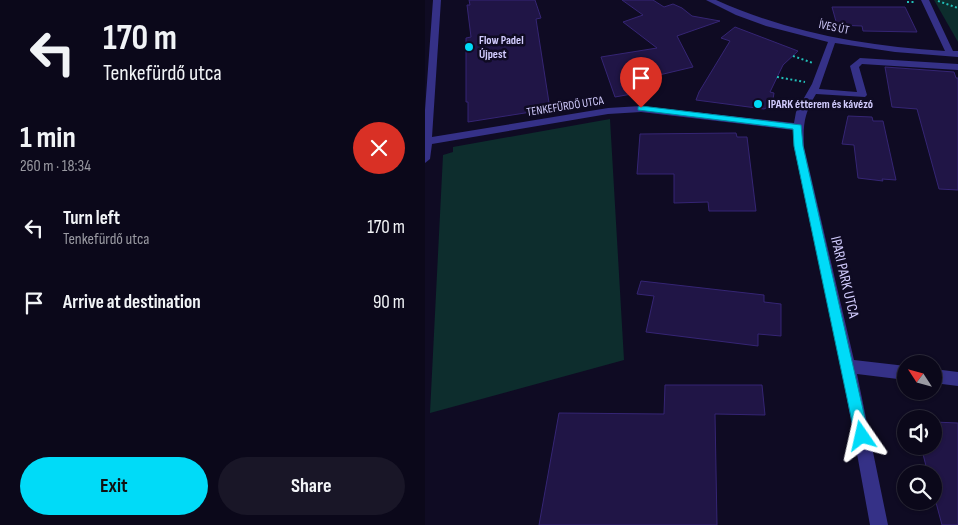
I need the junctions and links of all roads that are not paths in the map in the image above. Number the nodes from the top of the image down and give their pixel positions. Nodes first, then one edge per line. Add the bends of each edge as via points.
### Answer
1 (437, 0) edge
2 (710, 0) edge
3 (921, 1) edge
4 (832, 41) junction
5 (906, 51) junction
6 (954, 53) edge
7 (911, 64) junction
8 (958, 67) edge
9 (815, 88) junction
10 (625, 110) junction
11 (632, 119) dead end
12 (798, 127) junction
13 (427, 141) junction
14 (425, 159) edge
15 (848, 366) junction
16 (897, 372) edge
17 (943, 377) edge
18 (958, 379) edge
19 (879, 525) edge

1 - 13 street
2 - 4 street, ÍVES ÚT via 758,20
3 - 6 street
4 - 5 street, ÍVES ÚT
4 - 9 street, IPARI PARK UTCA
5 - 6 street, ÍVES ÚT
5 - 7 street
7 - 8 street
7 - 9 street via 859,61 854,66 862,95
9 - 12 street, IPARI PARK UTCA via 805,104
10 - 11 street
10 - 12 street, TENKEFÜRDŐ UTCA via 641,108
10 - 13 street, TENKEFÜRDŐ UTCA
12 - 15 street, IPARI PARK UTCA via 799,146
13 - 14 street
15 - 16 street
15 - 19 street, IPARI PARK UTCA
17 - 18 street

